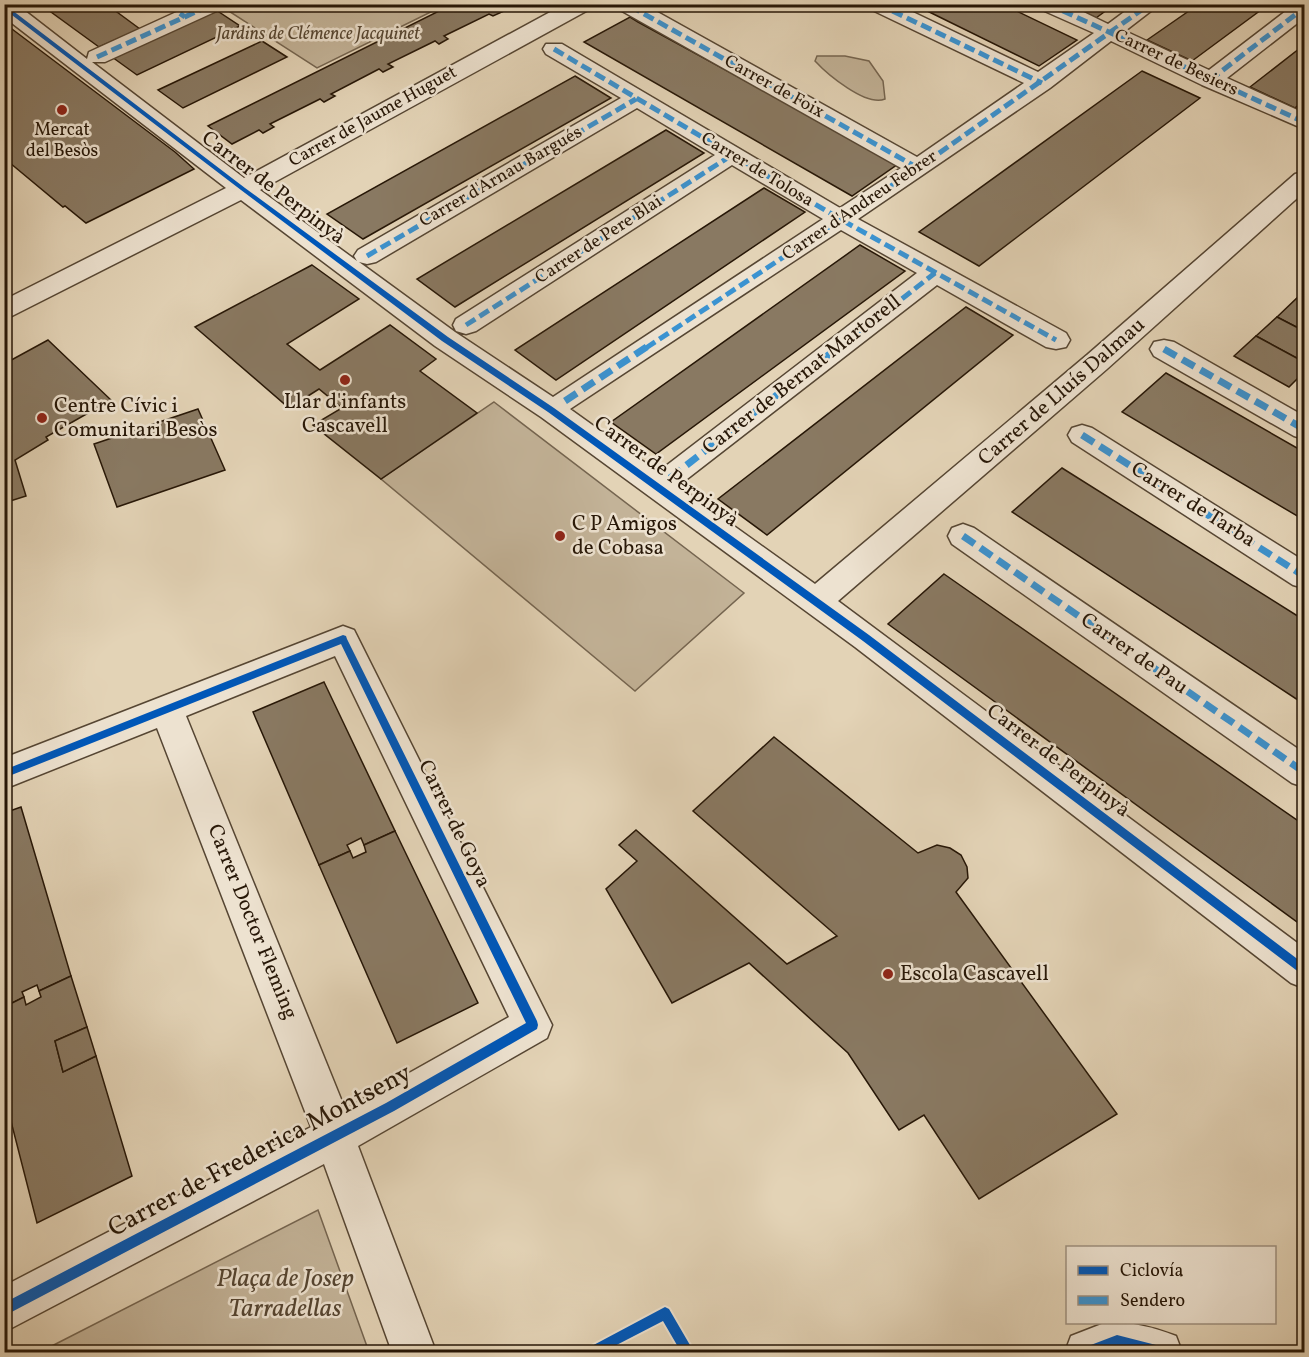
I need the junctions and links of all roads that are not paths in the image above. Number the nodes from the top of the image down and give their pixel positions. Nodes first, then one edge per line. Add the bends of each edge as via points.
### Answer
1 (167, 4) edge
2 (213, 4) edge
3 (582, 4) edge
4 (878, 4) edge
5 (1048, 4) edge
6 (1150, 4) edge
7 (4, 6) edge
8 (630, 6) edge
9 (1305, 9) edge
10 (185, 17) junction
11 (1110, 33) junction
12 (554, 49) dead end
13 (97, 57) dead end
14 (1209, 80) junction
15 (1041, 83) junction
16 (636, 99) junction
17 (1305, 122) edge
18 (732, 155) junction
19 (918, 168) junction
20 (1305, 179) edge
21 (243, 189) junction
22 (840, 219) junction
23 (367, 256) dead end
24 (935, 273) junction
25 (4, 311) edge
26 (466, 325) dead end
27 (1056, 339) dead end
28 (1164, 349) dead end
29 (565, 401) dead end
30 (1305, 429) edge
31 (1082, 435) dead end
32 (670, 477) dead end
33 (963, 536) dead end
34 (1305, 576) edge
35 (816, 601) junction
36 (166, 709) junction
37 (1305, 772) edge
38 (4, 774) edge
39 (1305, 970) edge
40 (533, 1025) joint
41 (335, 1136) junction
42 (4, 1310) edge
43 (1102, 1347) edge
44 (414, 1353) edge
45 (1160, 1353) edge

1 - 10 street
2 - 10 street
3 - 21 street, Carrer de Jaume Huguet
4 - 15 street
5 - 11 street, Carrer de Besiers
6 - 11 street, Carrer d'Andreu Febrer
7 - 21 street, Carrer de Perpinyà
8 - 19 street, Carrer de Foix
9 - 14 street
10 - 13 street
11 - 14 street, Carrer de Besiers
11 - 15 street, Carrer d'Andreu Febrer
12 - 16 street, Carrer de Tolosa
14 - 17 street, Carrer de Besiers
15 - 19 street, Carrer d'Andreu Febrer
16 - 18 street, Carrer de Tolosa
16 - 23 street, Carrer d'Arnau Bargués
18 - 22 street, Carrer de Tolosa
18 - 26 street, Carrer de Pere Blai
19 - 22 street, Carrer d'Andreu Febrer
20 - 35 street, Carrer de Lluís Dalmau
21 - 25 street, Carrer de Jaume Huguet
21 - 35 street, Carrer de Perpinyà via 445,339 551,410
22 - 24 street, Carrer de Tolosa
22 - 29 street, Carrer d'Andreu Febrer
24 - 27 street, Carrer de Tolosa
24 - 32 street, Carrer de Bernat Martorell
28 - 30 street
31 - 34 street, Carrer de Tarba
33 - 37 street, Carrer de Pau
35 - 39 street, Carrer de Perpinyà
36 - 38 street
36 - 40 street, Carrer de Goya via 343,639
36 - 41 street, Carrer Doctor Fleming
40 - 41 street, Carrer de Frederica Montseny
41 - 42 street, Carrer de Frederica Montseny
41 - 44 street, Carrer Doctor Fleming
43 - 45 street

